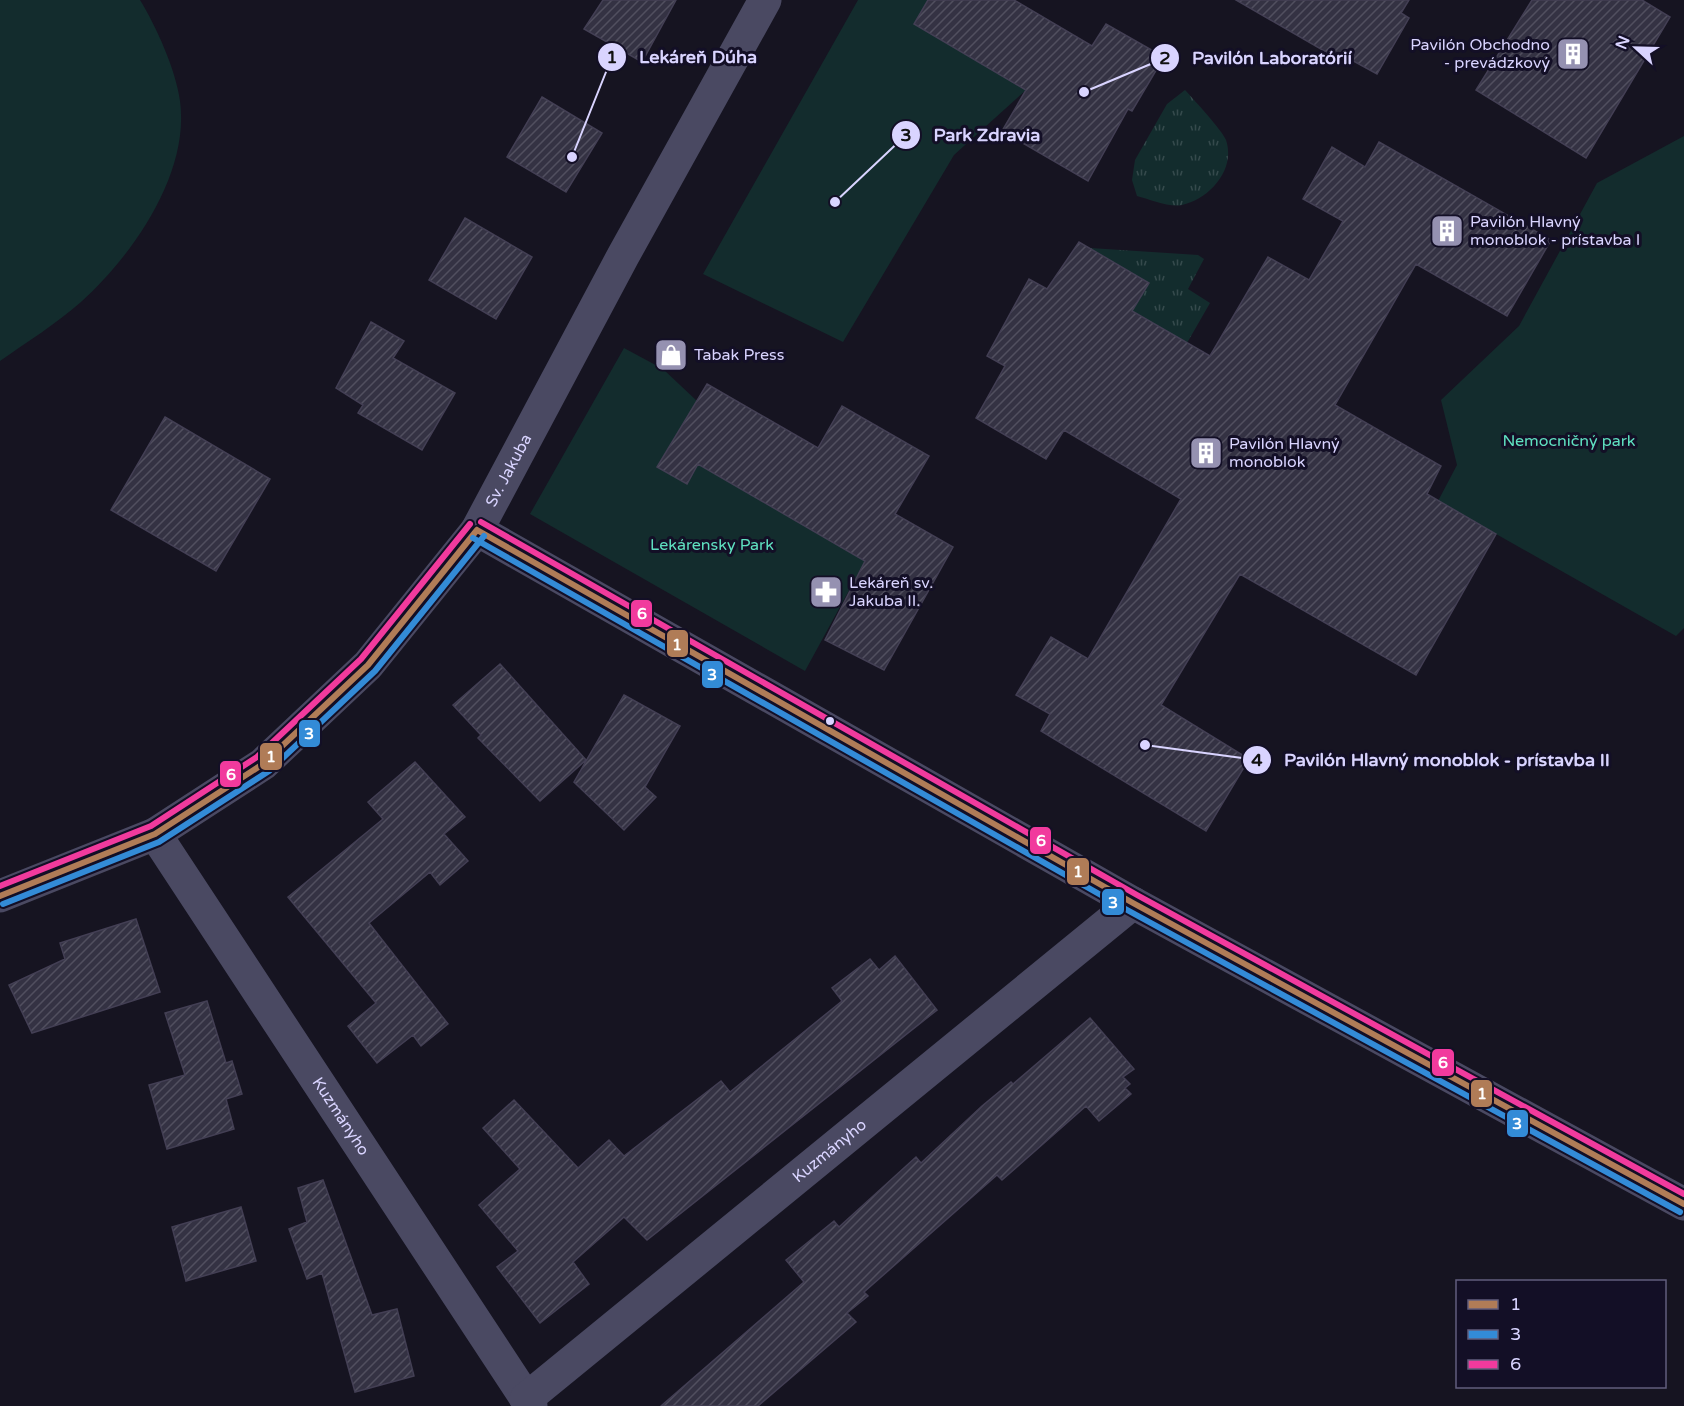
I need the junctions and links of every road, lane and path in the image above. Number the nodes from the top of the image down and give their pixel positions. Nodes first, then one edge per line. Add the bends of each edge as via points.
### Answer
1 (765, 0) edge
2 (477, 530) junction
3 (155, 834) junction
4 (0, 896) edge
5 (1133, 903) junction
6 (1684, 1204) edge
7 (528, 1402) edge

1 - 2 street, Sv. Jakuba
2 - 3 street, Sv. Jakuba via 368,665 263,765
2 - 5 street
3 - 4 street, Sv. Jakuba
3 - 7 street, Kuzmányho
5 - 6 street
5 - 7 street, Kuzmányho

